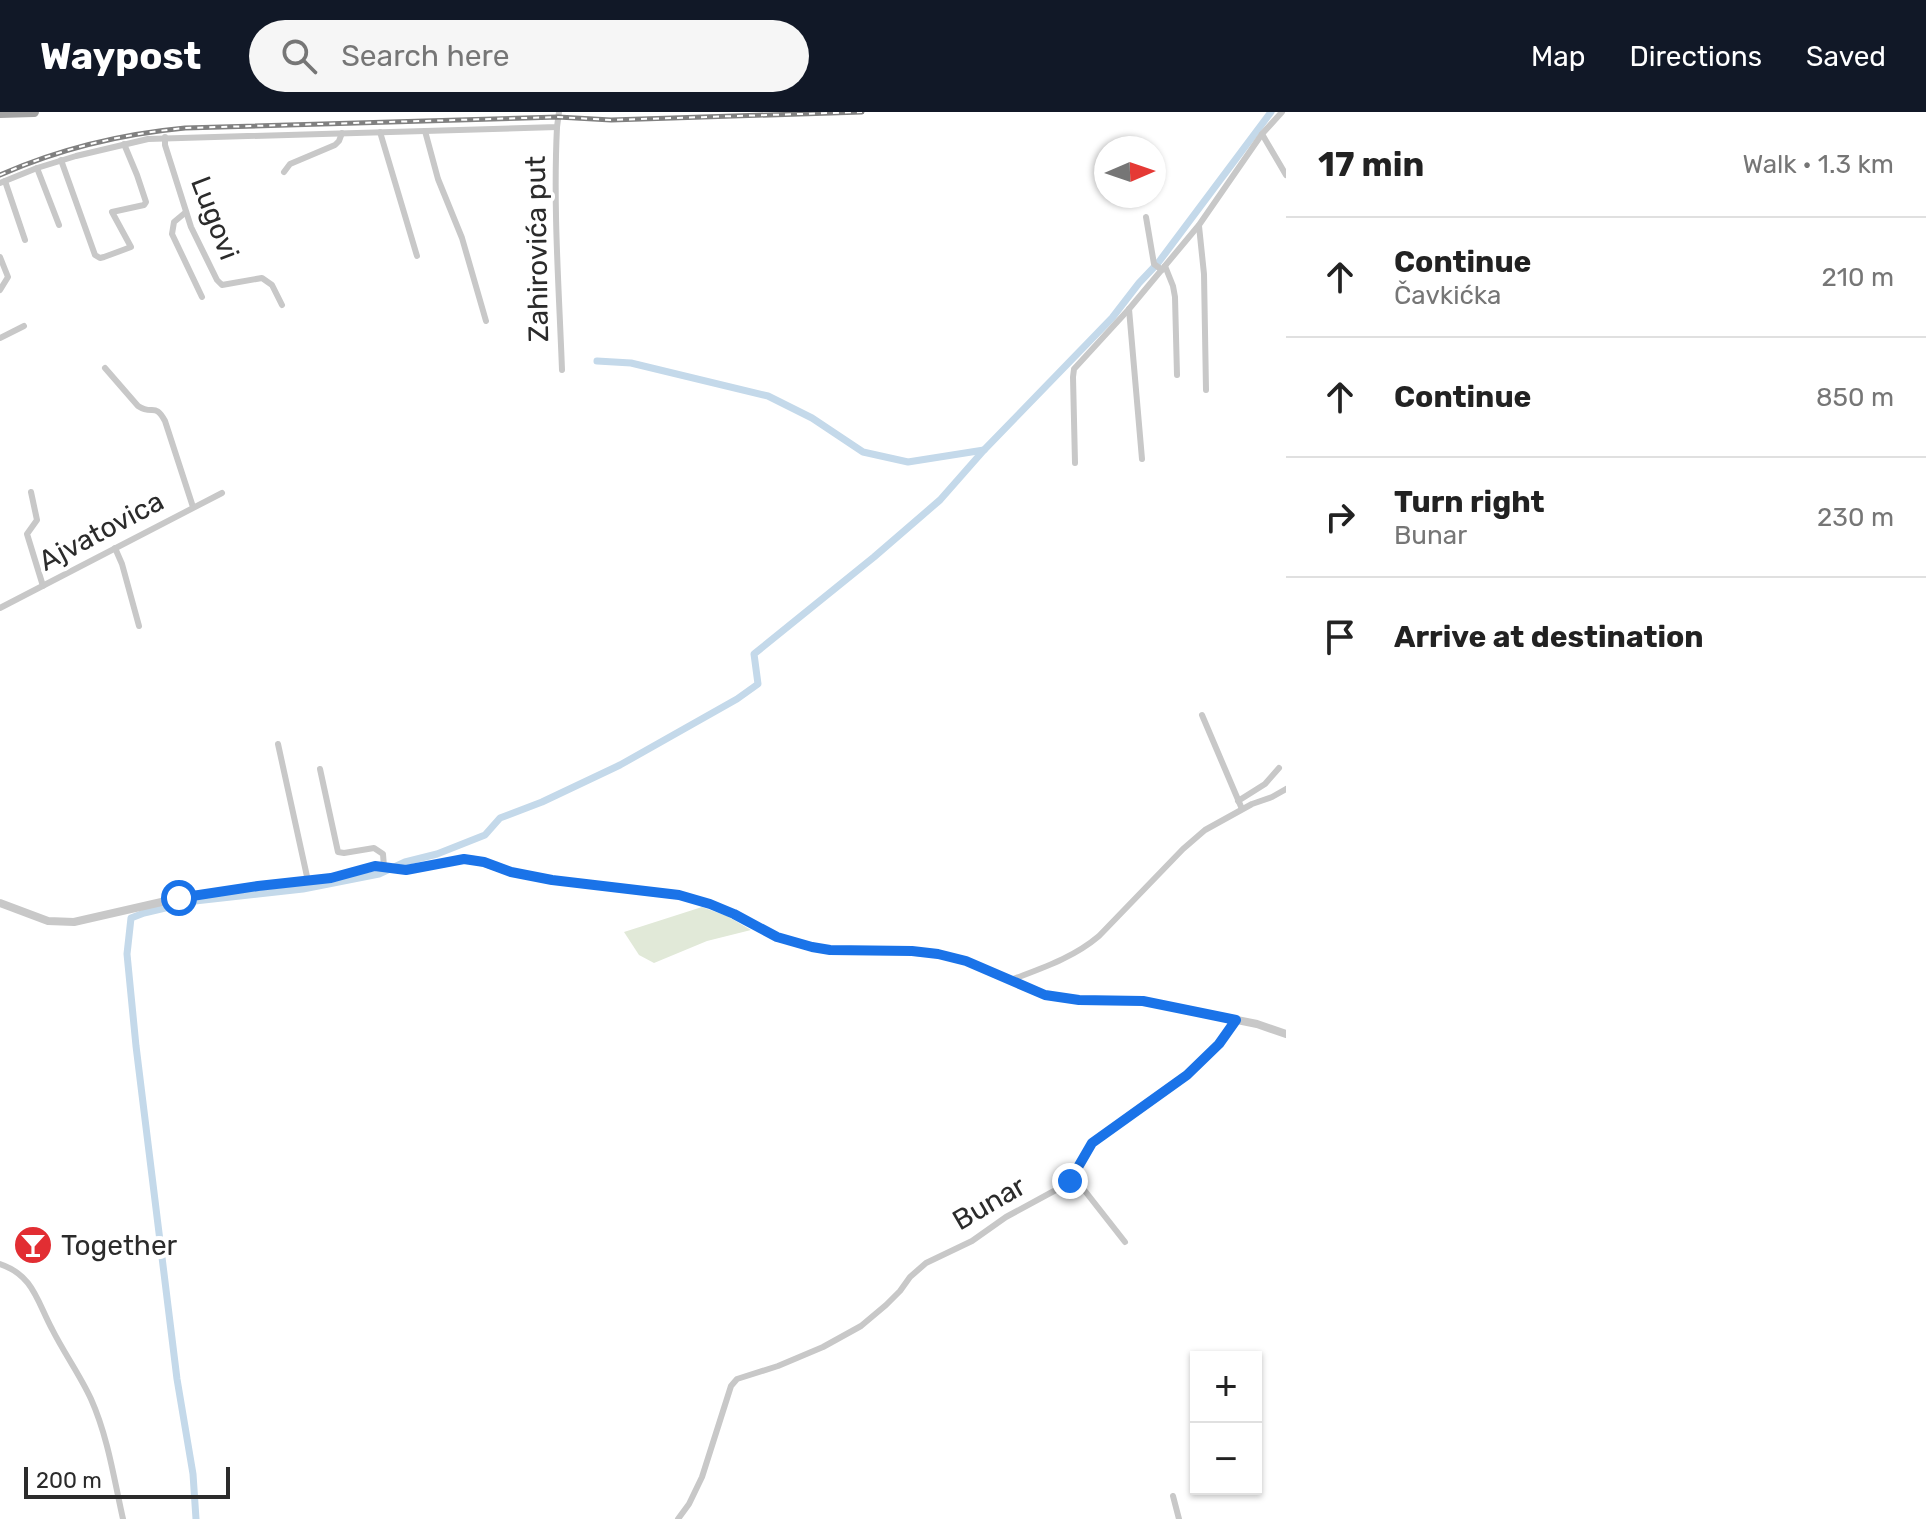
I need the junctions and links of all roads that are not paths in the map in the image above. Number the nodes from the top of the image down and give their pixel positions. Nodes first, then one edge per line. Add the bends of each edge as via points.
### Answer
1 (34, 112) edge
2 (1282, 112) edge
3 (0, 113) edge
4 (558, 115) edge
5 (557, 127) junction
6 (425, 131) junction
7 (380, 132) junction
8 (342, 133) junction
9 (1262, 134) junction
10 (165, 137) junction
11 (124, 144) junction
12 (61, 160) junction
13 (37, 168) junction
14 (284, 172) dead end
15 (1286, 175) edge
16 (2, 182) edge
17 (186, 212) junction
18 (1146, 217) dead end
19 (59, 225) dead end
20 (1199, 225) junction
21 (25, 240) dead end
22 (417, 256) dead end
23 (0, 257) edge
24 (1160, 267) junction
25 (0, 290) edge
26 (202, 297) dead end
27 (282, 305) dead end
28 (1129, 309) junction
29 (486, 321) dead end
30 (24, 326) dead end
31 (0, 338) edge
32 (105, 368) dead end
33 (562, 370) dead end
34 (1177, 375) dead end
35 (1206, 390) dead end
36 (1142, 459) dead end
37 (1075, 463) dead end
38 (31, 492) dead end
39 (222, 493) dead end
40 (193, 507) junction
41 (115, 548) junction
42 (43, 586) junction
43 (0, 608) edge
44 (139, 626) dead end
45 (1202, 715) dead end
46 (278, 744) dead end
47 (1279, 768) dead end
48 (320, 769) dead end
49 (1286, 789) edge
50 (1238, 801) junction
51 (1242, 809) junction
52 (386, 867) junction
53 (308, 881) junction
54 (0, 903) edge
55 (1011, 980) junction
56 (1236, 1020) junction
57 (1286, 1034) edge
58 (1074, 1177) junction
59 (1125, 1242) dead end
60 (0, 1264) edge
61 (1173, 1496) dead end
62 (123, 1519) edge
63 (678, 1519) edge
64 (1179, 1519) edge

1 - 3 main road
2 - 9 street
4 - 5 street, Zahirovića put
5 - 6 street
5 - 33 street, Zahirovića put
6 - 7 street
6 - 29 street
7 - 8 street
7 - 22 street
8 - 10 street
8 - 14 street via 335,145 290,164
9 - 15 street
9 - 20 street
10 - 11 street
10 - 17 street, Lugovi
11 - 12 street
11 - 12 street via 146,202 112,212 131,247 104,257 95,255
12 - 13 street
13 - 16 street
13 - 19 street
16 - 21 street
17 - 26 street via 174,222 172,234
17 - 27 street, Lugovi via 219,283 262,278
18 - 24 street
20 - 24 street
20 - 35 street
23 - 25 street via 8,277
24 - 28 street
24 - 34 street via 1175,297
28 - 36 street
28 - 37 street via 1077,365
30 - 31 street
32 - 40 street via 138,406 161,412
38 - 42 street via 37,520 27,534
39 - 40 street, Ajvatovica
40 - 41 street, Ajvatovica
41 - 42 street, Ajvatovica
41 - 44 street
42 - 43 street, Ajvatovica
45 - 50 street
46 - 53 street
47 - 50 street
48 - 52 street via 338,852 374,848 383,854
49 - 51 street
50 - 51 street
51 - 55 street via 1183,849 1087,947
52 - 53 street
52 - 55 street via 406,870 475,860 552,880 679,895 812,947 938,954
53 - 54 street via 179,898 74,922 48,921
55 - 56 street via 1061,999 1143,1001
56 - 57 street
56 - 58 street, Bunar via 1187,1075 1092,1143
58 - 59 street
58 - 63 street, Bunar via 972,1241 926,1263 861,1326 823,1347 737,1379 702,1477
60 - 62 street via 18,1271 32,1288 91,1399
61 - 64 street

